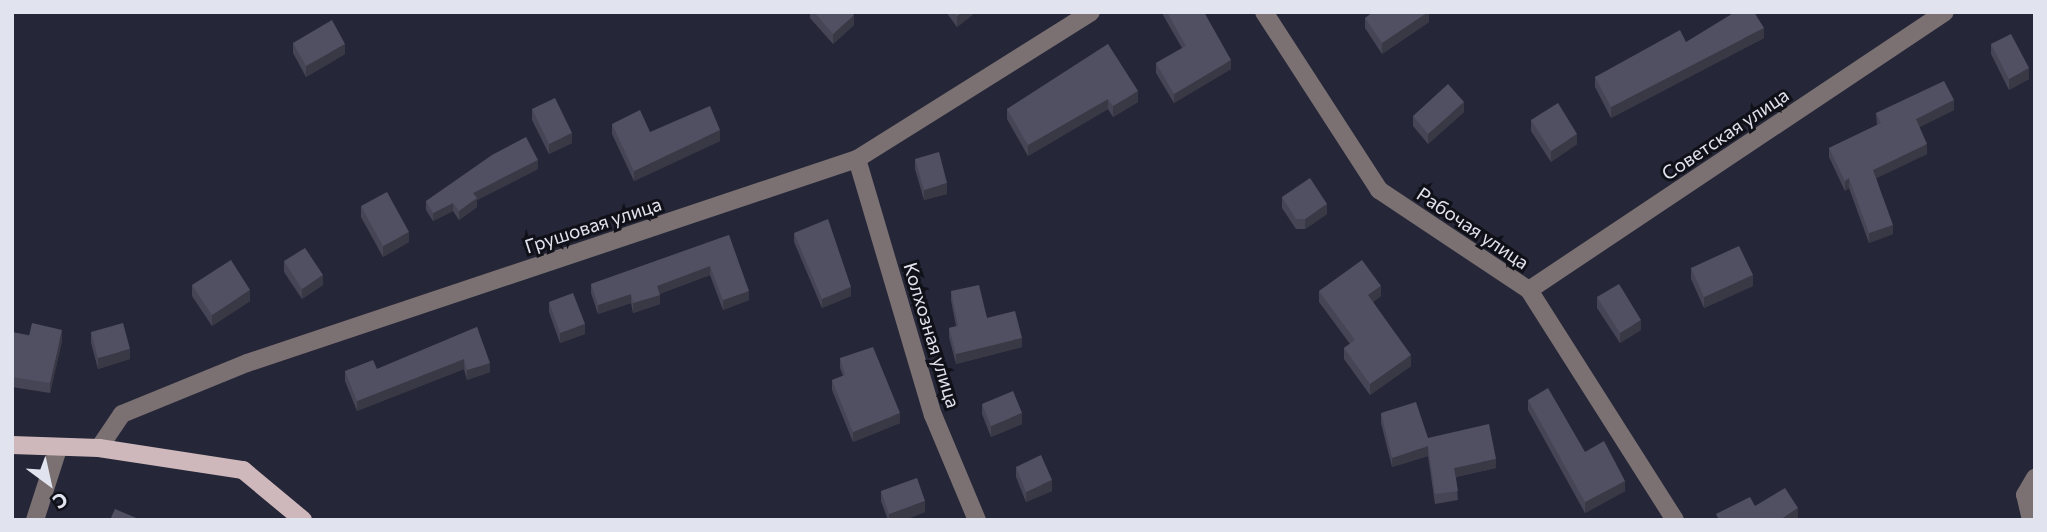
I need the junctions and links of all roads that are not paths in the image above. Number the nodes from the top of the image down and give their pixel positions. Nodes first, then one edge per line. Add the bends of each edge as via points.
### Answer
1 (1090, 12) edge
2 (1264, 12) edge
3 (1945, 12) edge
4 (857, 159) junction
5 (1529, 290) junction
6 (12, 445) edge
7 (99, 448) junction
8 (58, 449) junction
9 (2035, 478) edge
10 (34, 520) edge
11 (303, 520) edge
12 (977, 520) edge
13 (1675, 520) edge
14 (2031, 520) edge

1 - 4 street, Грушовая улица
2 - 5 street, Рабочая улица via 1379,190
3 - 5 street, Советская улица
4 - 7 street, Грушовая улица via 247,363 122,414
4 - 12 street, Колхозная улица via 933,415
5 - 13 street, Рабочая улица
6 - 8 main road
7 - 8 main road
7 - 11 main road via 243,470
8 - 10 street
9 - 14 street via 2025,495

